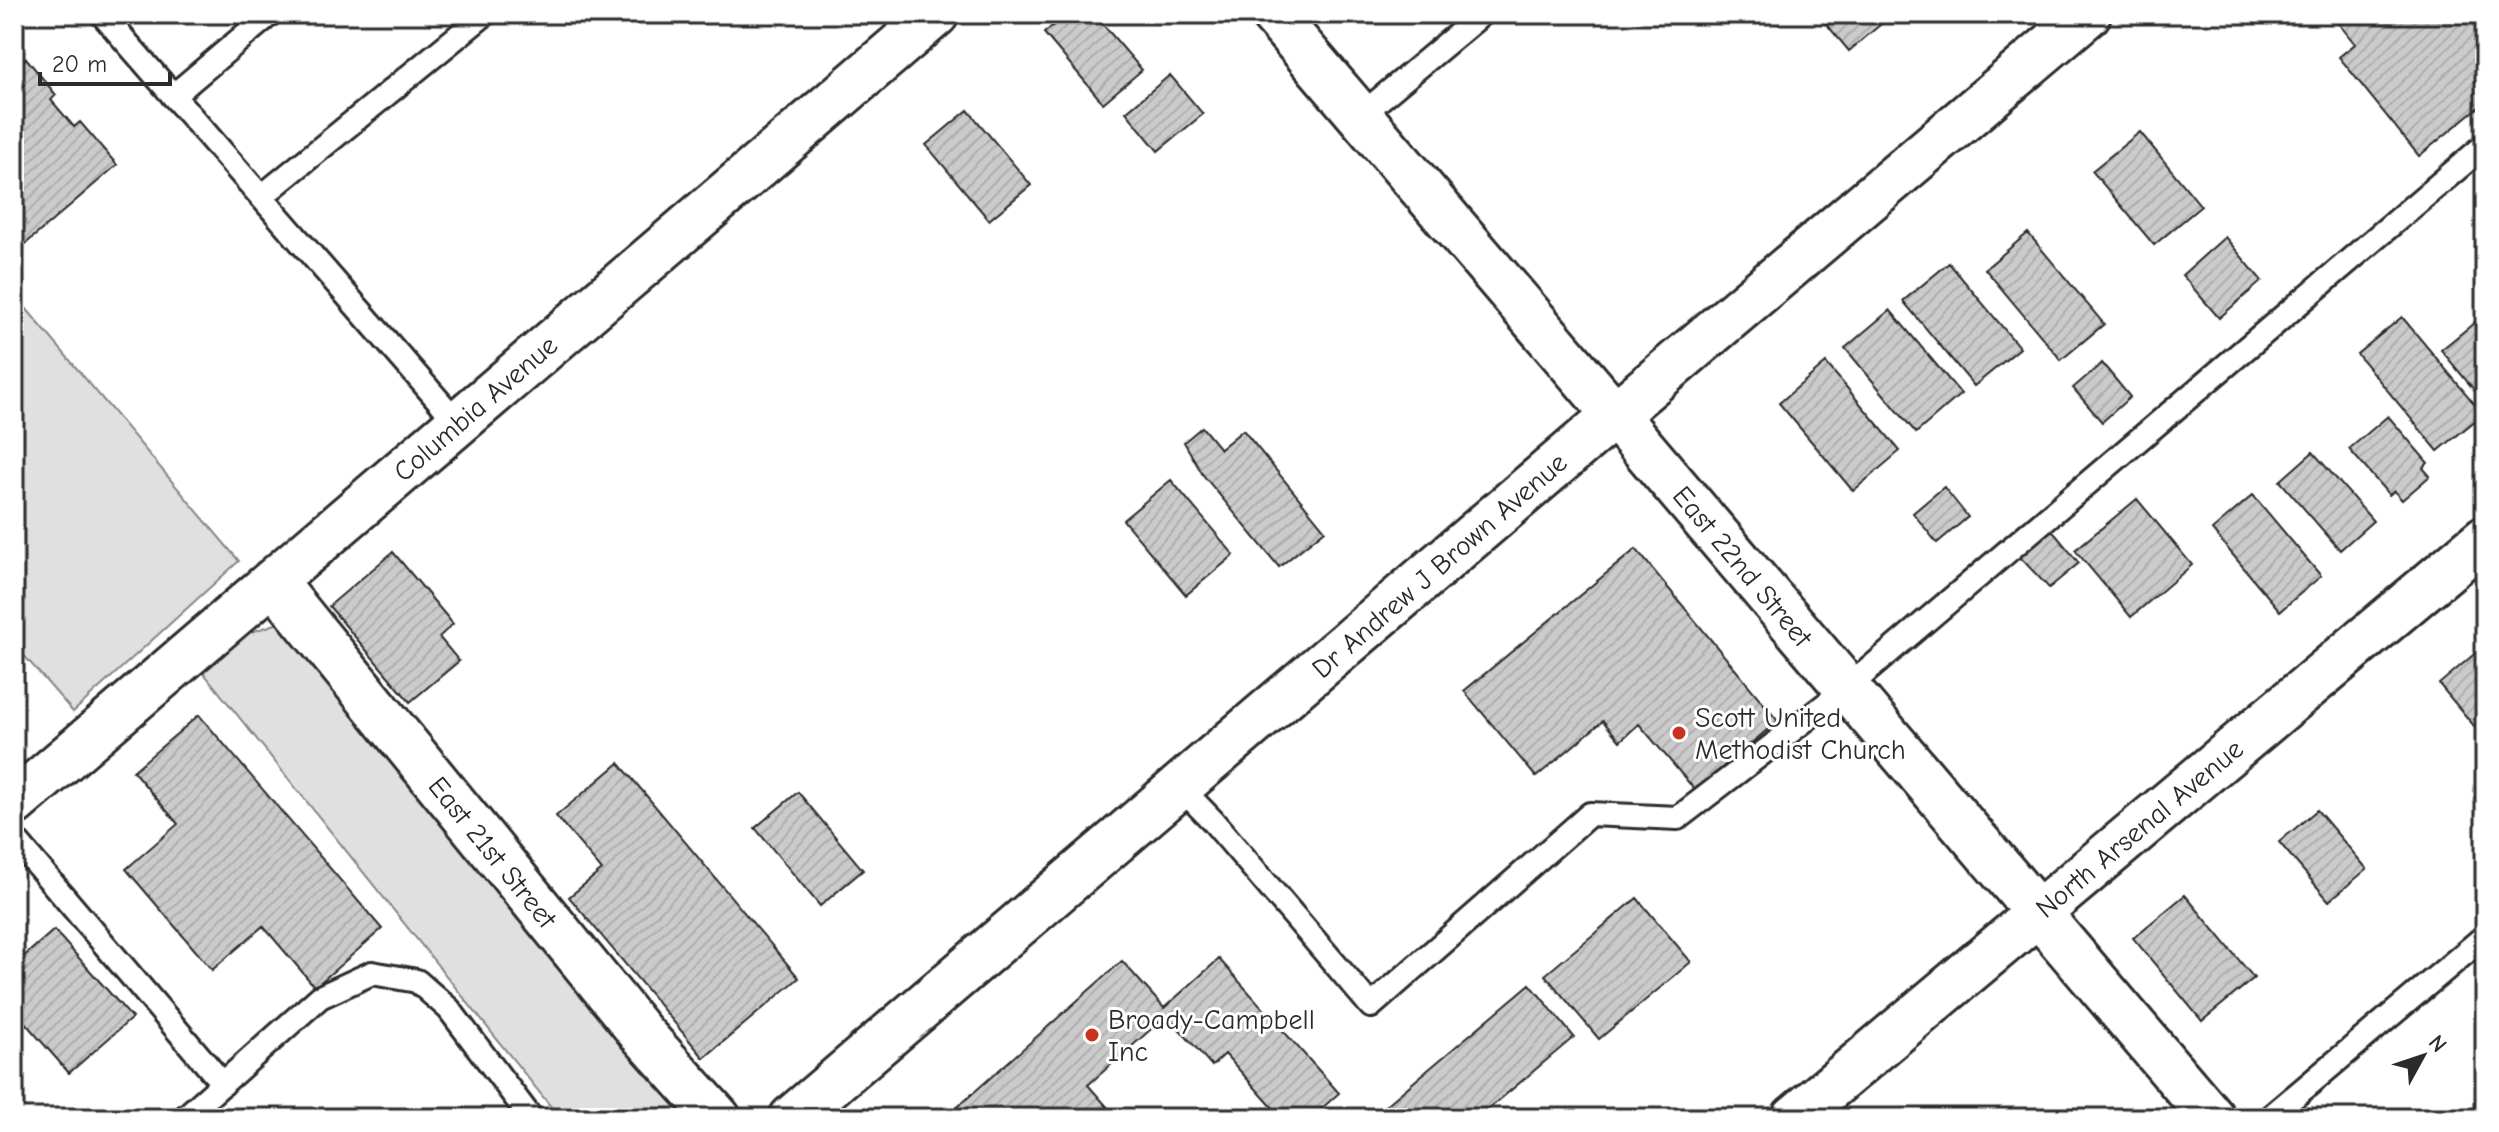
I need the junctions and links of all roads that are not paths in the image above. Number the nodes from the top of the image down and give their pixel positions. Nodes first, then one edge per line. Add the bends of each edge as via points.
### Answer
1 (102, 14) edge
2 (270, 14) edge
3 (485, 14) edge
4 (936, 14) edge
5 (1273, 14) edge
6 (1482, 14) edge
7 (2088, 14) edge
8 (173, 96) junction
9 (1360, 116) junction
10 (2485, 145) edge
11 (261, 197) junction
12 (1615, 415) junction
13 (458, 423) junction
14 (2485, 538) edge
15 (273, 581) junction
16 (1847, 688) junction
17 (1180, 787) junction
18 (14, 803) edge
19 (14, 838) edge
20 (2037, 913) junction
21 (2485, 936) edge
22 (223, 1084) junction
23 (184, 1118) edge
24 (531, 1118) edge
25 (718, 1118) edge
26 (792, 1118) edge
27 (1794, 1118) edge
28 (2212, 1118) edge
29 (2269, 1118) edge

1 - 8 lane
2 - 8 lane
3 - 11 lane
4 - 13 street, Columbia Avenue
5 - 9 street, East 22nd Street
6 - 9 lane
7 - 12 street, Dr Andrew J Brown Avenue
8 - 11 lane
9 - 12 street, East 22nd Street
10 - 16 lane
11 - 13 lane
12 - 16 street, East 22nd Street
12 - 17 street, Dr Andrew J Brown Avenue
13 - 15 street, Columbia Avenue
14 - 20 street, North Arsenal Avenue
15 - 18 street, Columbia Avenue
15 - 25 street, East 21st Street via 641,1033
16 - 17 lane via 1678,818 1590,814 1371,1006
16 - 20 street, East 22nd Street
17 - 26 street, Dr Andrew J Brown Avenue
19 - 22 lane
20 - 27 street, North Arsenal Avenue
20 - 28 street, East 22nd Street
21 - 29 lane
22 - 23 lane
22 - 24 lane via 320,997 372,973 417,981 449,1009

